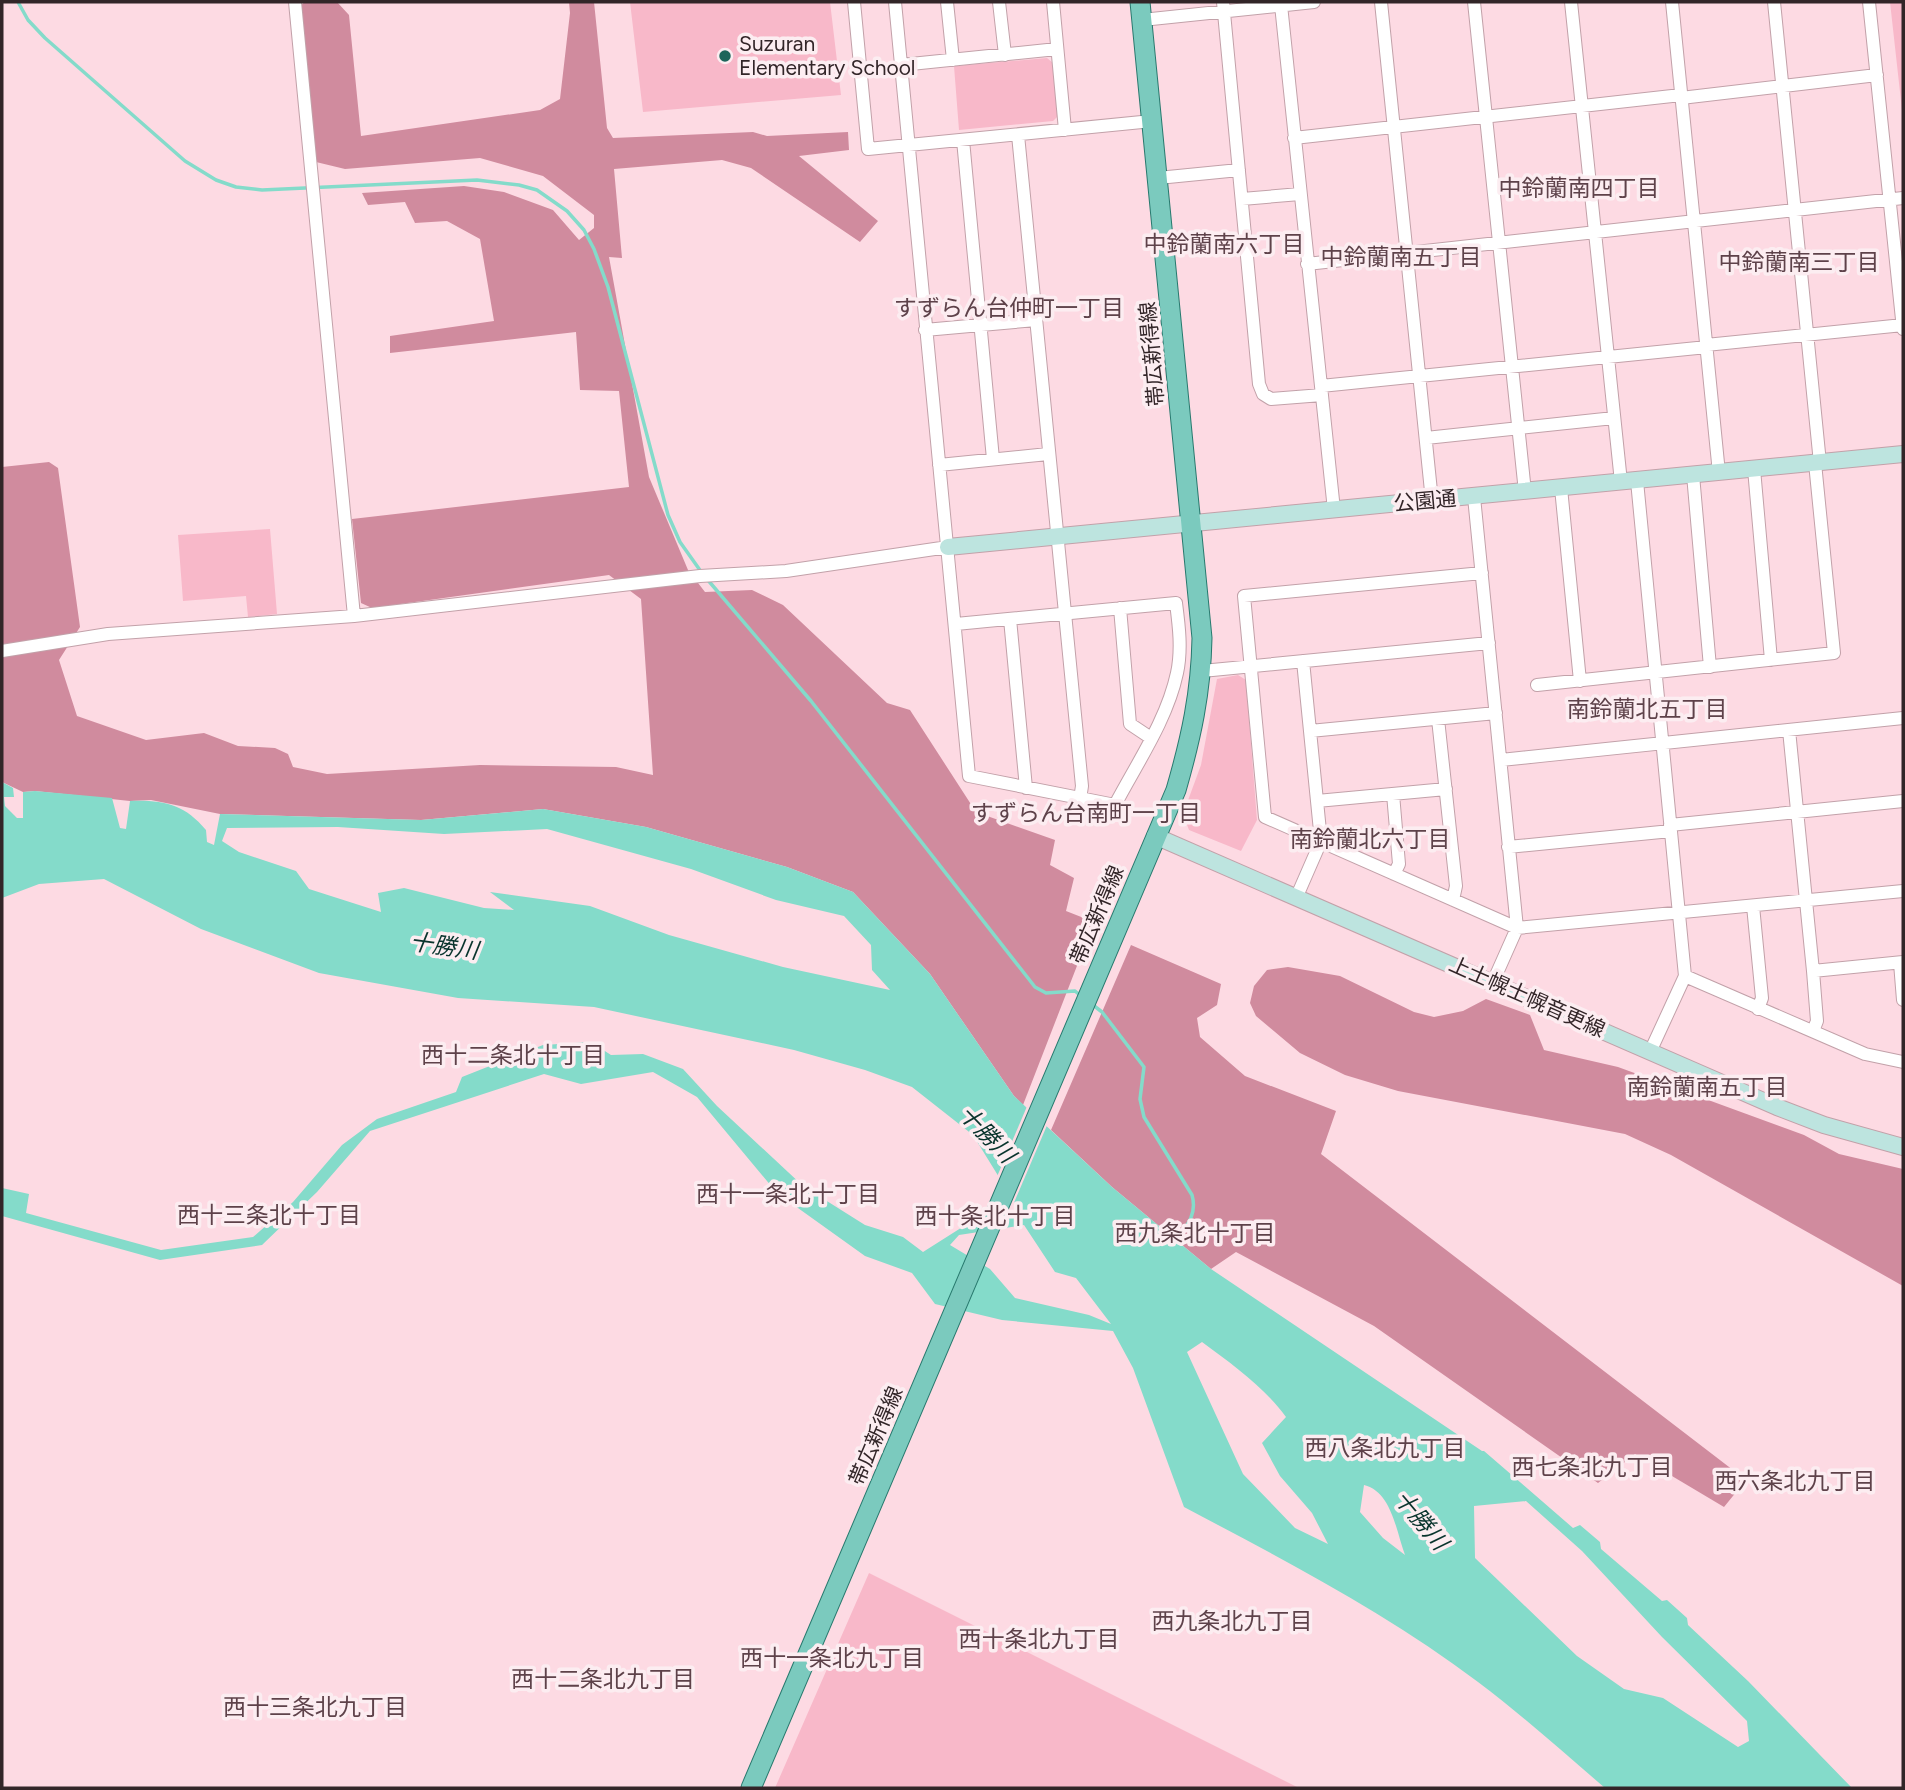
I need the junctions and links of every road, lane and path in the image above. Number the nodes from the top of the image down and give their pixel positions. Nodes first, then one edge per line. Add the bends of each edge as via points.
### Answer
1 (295, 2) edge
2 (854, 2) edge
3 (895, 2) edge
4 (947, 2) edge
5 (999, 2) edge
6 (1053, 2) edge
7 (1314, 2) edge
8 (1381, 2) edge
9 (1474, 2) edge
10 (1571, 2) edge
11 (1672, 2) edge
12 (1774, 2) edge
13 (1870, 2) edge
14 (1290, 4) edge
15 (1223, 6) edge
16 (1141, 11) edge
17 (1057, 49) junction
18 (1005, 55) junction
19 (953, 60) junction
20 (901, 65) junction
21 (1877, 75) junction
22 (1783, 85) junction
23 (1681, 96) junction
24 (1582, 106) junction
25 (1487, 117) junction
26 (1152, 121) junction
27 (1393, 128) junction
28 (1065, 130) junction
29 (1018, 135) junction
30 (1294, 138) junction
31 (963, 140) junction
32 (908, 144) junction
33 (1239, 170) junction
34 (1158, 178) junction
35 (1300, 194) junction
36 (1903, 198) edge
37 (1241, 199) junction
38 (1889, 200) junction
39 (1795, 210) junction
40 (1694, 222) junction
41 (1594, 233) junction
42 (1500, 243) junction
43 (1406, 253) junction
44 (1307, 264) junction
45 (1037, 320) junction
46 (980, 325) junction
47 (1903, 326) edge
48 (925, 330) junction
49 (1808, 334) junction
50 (1706, 346) junction
51 (1609, 357) junction
52 (1513, 366) junction
53 (1420, 376) junction
54 (1322, 391) junction
55 (1614, 418) junction
56 (1520, 428) junction
57 (1426, 438) junction
58 (1048, 454) junction
59 (1903, 454) edge
60 (993, 459) junction
61 (1818, 463) junction
62 (939, 465) junction
63 (1754, 469) junction
64 (1719, 473) junction
65 (1693, 475) junction
66 (1629, 482) junction
67 (1561, 488) junction
68 (1525, 492) junction
69 (1474, 497) junction
70 (1432, 501) junction
71 (1334, 510) junction
72 (1191, 524) junction
73 (1058, 537) junction
74 (947, 547) junction
75 (1482, 573) junction
76 (1120, 608) junction
77 (1065, 614) junction
78 (355, 616) junction
79 (1010, 619) junction
80 (956, 624) junction
81 (1489, 643) junction
82 (2, 651) edge
83 (1771, 660) junction
84 (1303, 661) junction
85 (1249, 666) junction
86 (1710, 667) junction
87 (1202, 671) junction
88 (1655, 673) junction
89 (1580, 681) junction
90 (1537, 685) dead end
91 (1496, 713) junction
92 (1903, 718) edge
93 (1438, 719) junction
94 (1789, 730) junction
95 (1310, 732) junction
96 (1151, 738) junction
97 (1662, 744) junction
98 (1501, 760) junction
99 (1026, 788) junction
100 (1446, 789) junction
101 (1393, 794) junction
102 (1080, 799) junction
103 (1317, 801) junction
104 (1903, 801) edge
105 (1798, 812) junction
106 (1671, 828) junction
107 (1156, 836) junction
108 (1321, 841) junction
109 (1508, 847) junction
110 (1394, 874) junction
111 (1903, 891) edge
112 (1297, 896) junction
113 (1453, 900) junction
114 (1806, 900) junction
115 (1753, 906) junction
116 (1679, 913) junction
117 (1517, 928) junction
118 (1902, 962) edge
119 (1813, 971) junction
120 (1685, 976) junction
121 (1493, 982) junction
122 (1903, 1000) edge
123 (1758, 1009) junction
124 (1813, 1031) junction
125 (1650, 1052) junction
126 (1903, 1062) edge
127 (1903, 1147) edge
128 (751, 1788) edge

1 - 78 street
2 - 32 street via 868,149
3 - 20 street
4 - 19 street
5 - 18 street
6 - 17 street
7 - 14 street
8 - 27 street
9 - 25 street
10 - 24 street
11 - 23 street
12 - 22 street
13 - 21 street
14 - 15 street
14 - 30 street
15 - 16 street
15 - 33 street
16 - 26 main road, 帯広新得線
17 - 18 street
17 - 28 street
18 - 19 street
19 - 20 street
20 - 32 street
21 - 22 street
21 - 38 street
22 - 23 street
22 - 39 street
23 - 24 street
23 - 40 street
24 - 25 street
24 - 41 street
25 - 27 street
25 - 42 street
26 - 28 street
26 - 34 main road, 帯広新得線
27 - 30 street
27 - 43 street
28 - 29 street
29 - 31 street
29 - 45 street
30 - 35 street
31 - 32 street
31 - 46 street
32 - 48 street
33 - 34 street
33 - 37 street
34 - 72 main road, 帯広新得線
35 - 37 street
35 - 44 street
36 - 38 street
37 - 54 street via 1263,394 1271,399
38 - 39 street
38 - 47 street
39 - 40 street
39 - 49 street
40 - 41 street
40 - 50 street
41 - 42 street
41 - 51 street
42 - 43 street
42 - 52 street
43 - 44 street
43 - 53 street
44 - 54 street
45 - 46 street
45 - 58 street
46 - 48 street
46 - 60 street
47 - 49 street
48 - 62 street
49 - 50 street
49 - 61 street
50 - 51 street
50 - 64 street
51 - 52 street
51 - 55 street
52 - 53 street
52 - 56 street
53 - 54 street
53 - 57 street
54 - 71 street
55 - 56 street
55 - 66 street
56 - 57 street
56 - 68 street
57 - 70 street
58 - 60 street
58 - 73 street
59 - 61 street, 公園通
60 - 62 street
61 - 63 street, 公園通
61 - 83 street via 1833,653
62 - 74 street
63 - 64 street, 公園通
63 - 83 street
64 - 65 street, 公園通
65 - 66 street, 公園通
65 - 86 street
66 - 67 street, 公園通
66 - 88 street
67 - 68 street, 公園通
67 - 89 street
68 - 69 street, 公園通
69 - 70 street, 公園通
69 - 75 street
70 - 71 street, 公園通
71 - 72 street, 公園通
72 - 73 street, 公園通
72 - 87 main road, 帯広新得線
73 - 74 street, 公園通
73 - 77 street
74 - 78 street via 786,571 701,576
74 - 80 street
75 - 81 street
75 - 85 street via 1244,596
76 - 77 street
76 - 96 street via 1130,724
76 - 96 street via 1176,603 1177,672
77 - 79 street
77 - 102 street
78 - 82 street via 108,634
79 - 80 street
79 - 99 street
80 - 99 street via 969,776
81 - 84 street
81 - 91 street
83 - 86 street
84 - 85 street
84 - 95 street
85 - 87 street
85 - 108 street via 1265,817
86 - 88 street
87 - 107 main road, 帯広新得線 via 1194,729
88 - 89 street
88 - 97 street
89 - 90 street
91 - 93 street
91 - 98 street
92 - 94 street
93 - 95 street
93 - 100 street
94 - 97 street
94 - 105 street
95 - 103 street
96 - 102 street via 1115,805
97 - 98 street
97 - 106 street
98 - 109 street
99 - 102 street
100 - 101 street
100 - 113 street via 1456,886
101 - 103 street
101 - 110 street via 1399,864
103 - 108 street
104 - 105 street
105 - 106 street
105 - 114 street
106 - 109 street
106 - 116 street
107 - 112 street, 上士幌士幌音更線
107 - 128 main road, 帯広新得線
108 - 110 street
108 - 112 street
109 - 117 street
110 - 113 street
111 - 114 street
112 - 121 street, 上士幌士幌音更線
113 - 117 street
114 - 115 street
114 - 119 street
115 - 116 street
115 - 123 street via 1762,998
116 - 117 street
116 - 120 street
117 - 121 street
118 - 119 street
118 - 122 street
119 - 124 street via 1817,1021
120 - 123 street
120 - 125 street
121 - 125 street, 上士幌士幌音更線
123 - 124 street
124 - 126 street via 1865,1054
125 - 127 street, 上士幌士幌音更線 via 1824,1125

